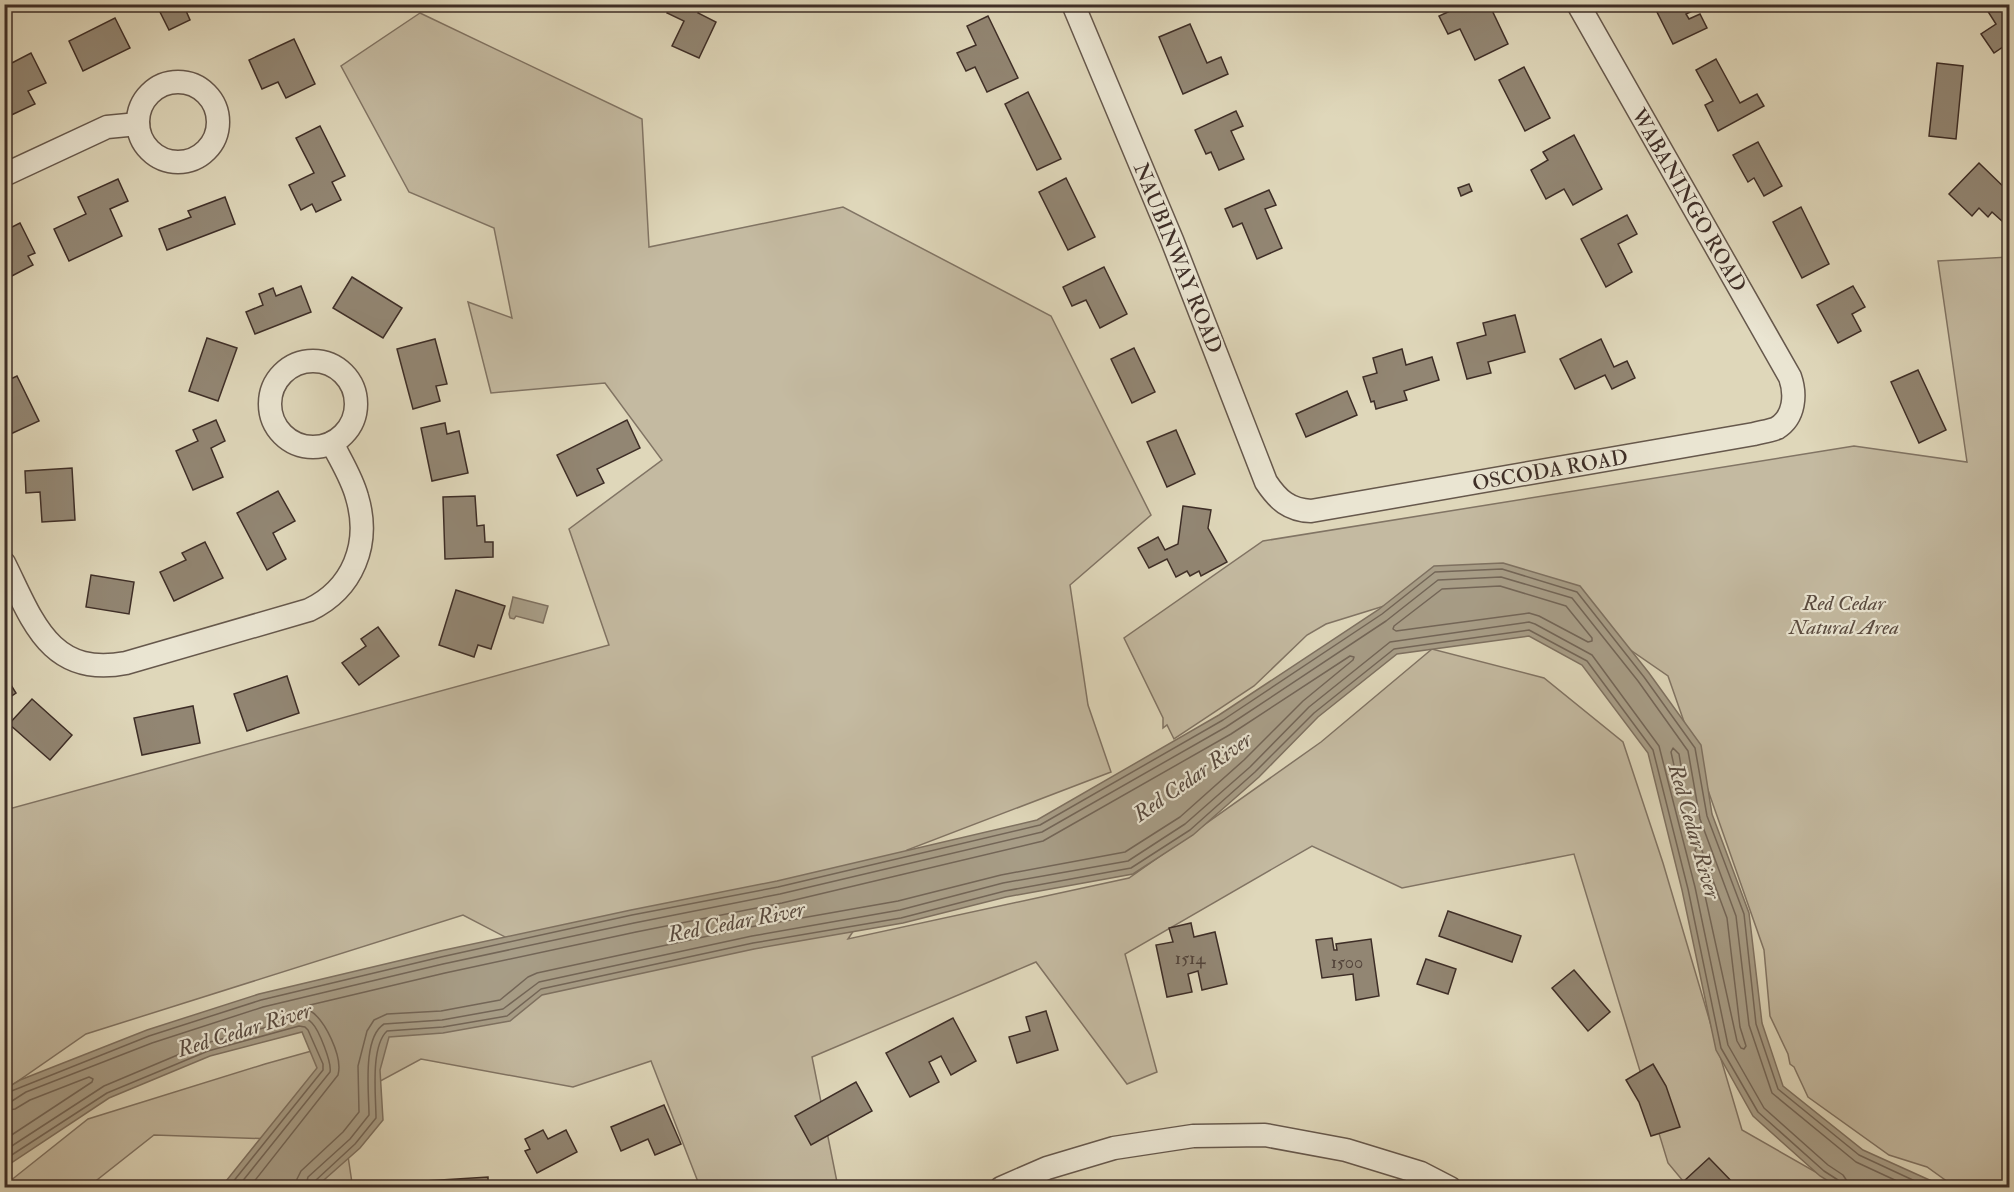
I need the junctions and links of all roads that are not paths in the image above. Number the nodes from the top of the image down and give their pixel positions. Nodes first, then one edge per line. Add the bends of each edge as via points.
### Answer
1 (1073, 4) edge
2 (1578, 4) edge
3 (138, 124) dead end
4 (4, 175) edge
5 (1794, 398) joint
6 (332, 443) dead end
7 (1288, 506) joint
8 (4, 562) edge
9 (1001, 1188) edge
10 (1450, 1188) edge

1 - 7 street, NAUBINWAY ROAD via 1172,240 1266,482
2 - 5 street, WABANINGO ROAD via 1790,376
3 - 4 street via 107,127
5 - 7 street, OSCODA ROAD via 1784,422 1754,434 1311,511
6 - 8 street via 357,498 362,536 345,582 329,599 309,610 126,663 97,666 61,653 40,634
9 - 10 street via 1047,1168 1114,1148 1193,1136 1265,1135 1346,1150 1421,1173

